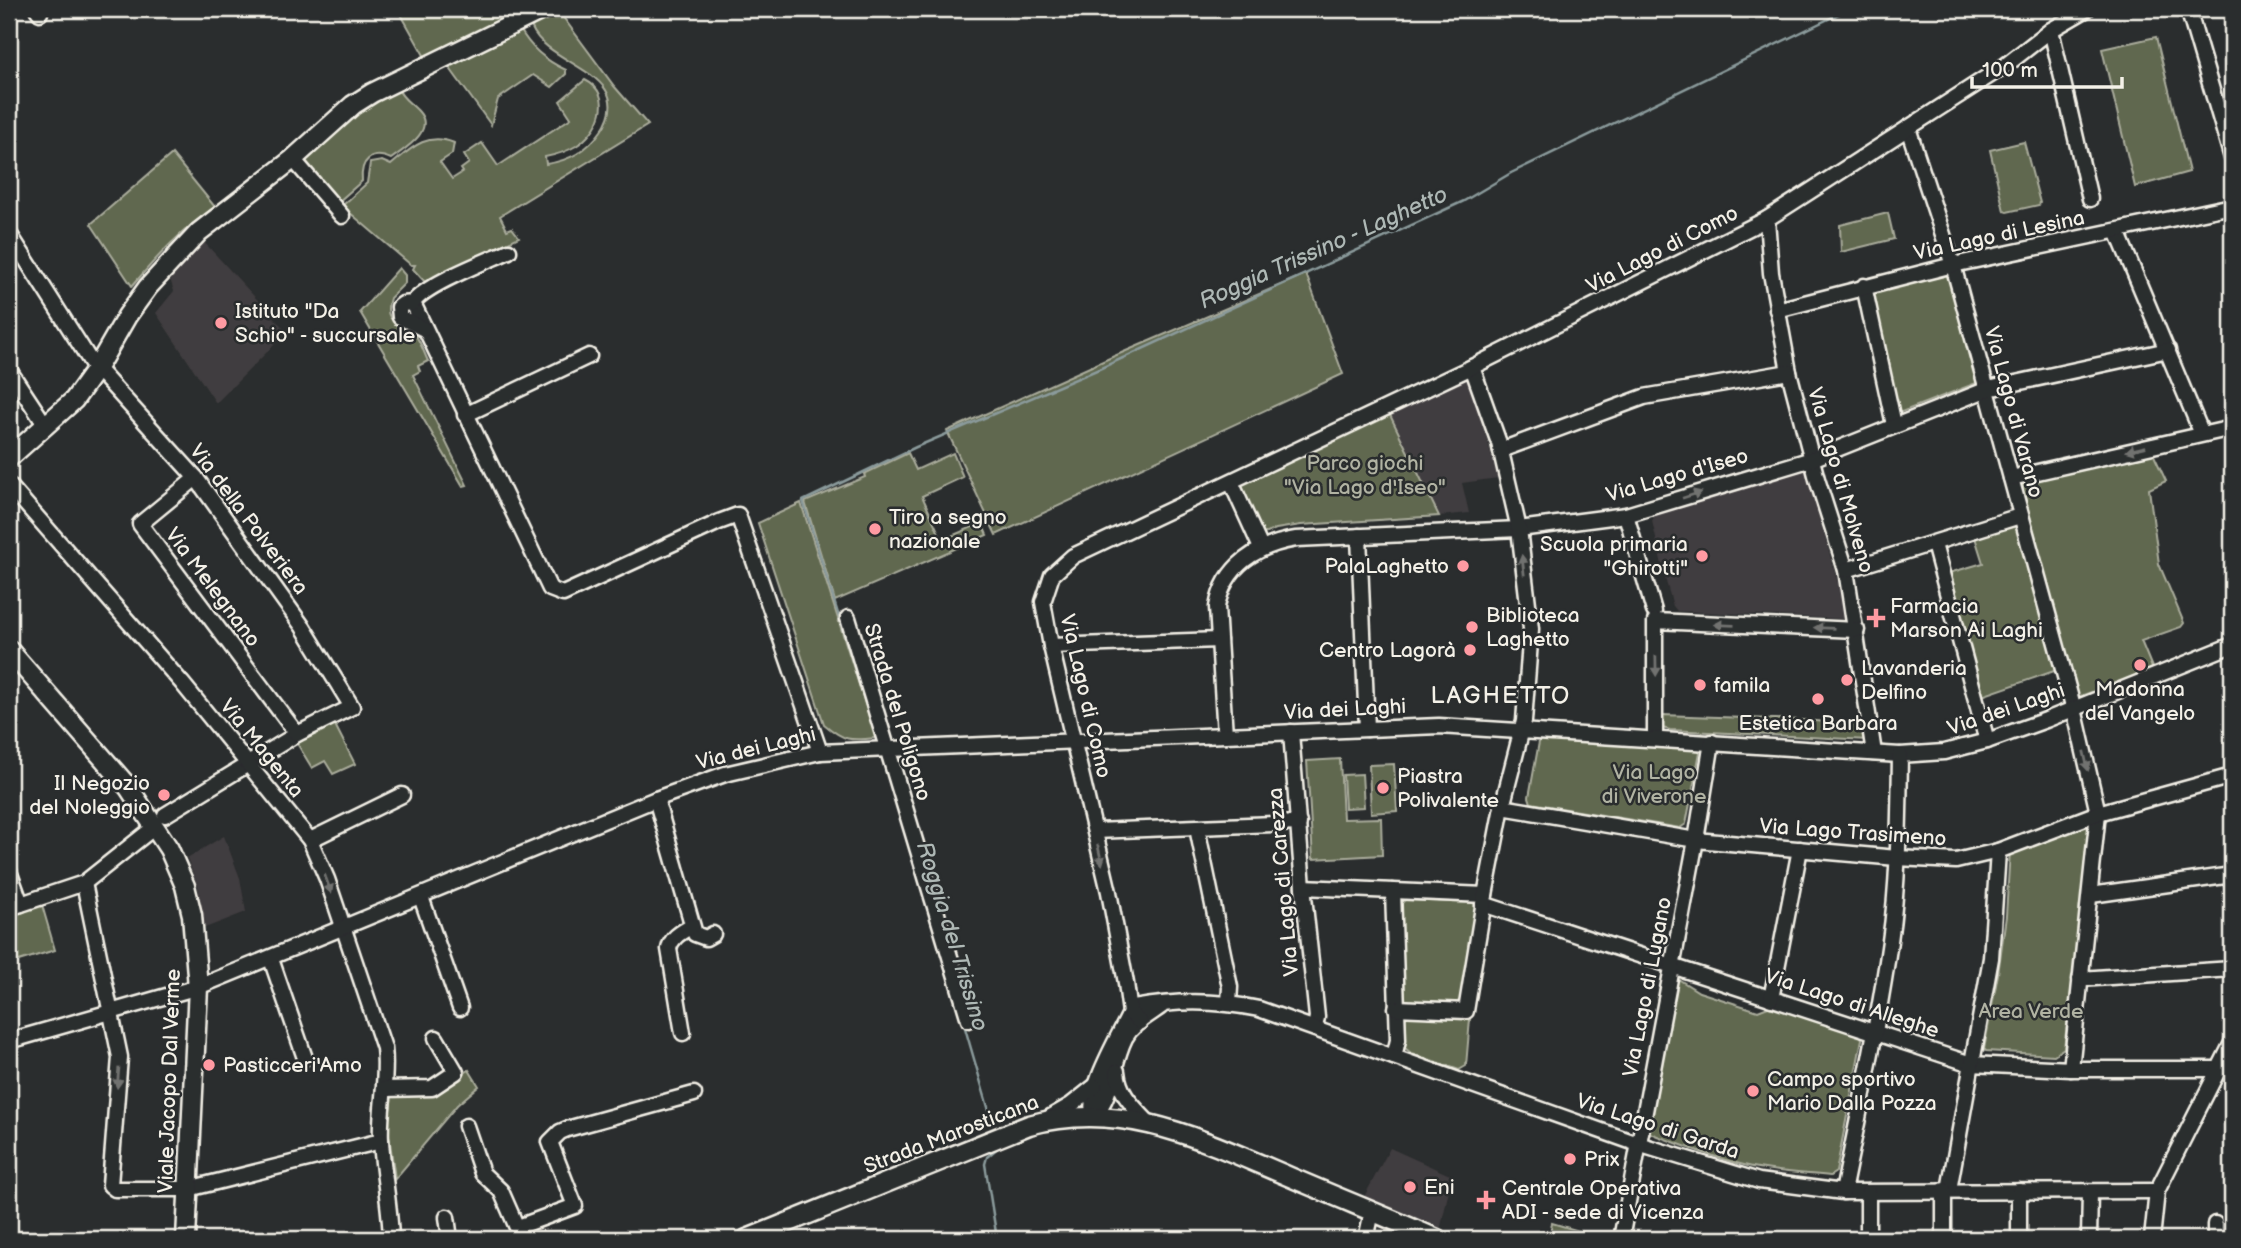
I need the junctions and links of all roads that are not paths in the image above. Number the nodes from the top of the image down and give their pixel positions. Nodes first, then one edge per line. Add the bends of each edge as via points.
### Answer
1 (544, 9) edge
2 (2087, 9) edge
3 (2188, 9) edge
4 (2051, 30) junction
5 (1908, 128) junction
6 (2232, 158) edge
7 (293, 159) junction
8 (2090, 199) dead end
9 (2232, 206) edge
10 (342, 216) dead end
11 (1767, 219) junction
12 (2117, 231) junction
13 (9, 233) edge
14 (509, 251) dead end
15 (1953, 265) junction
16 (1864, 286) junction
17 (1777, 310) junction
18 (2168, 350) junction
19 (589, 356) dead end
20 (1472, 367) junction
21 (97, 368) junction
22 (9, 370) edge
23 (1789, 372) junction
24 (1988, 389) junction
25 (465, 415) junction
26 (1894, 425) junction
27 (46, 426) junction
28 (2232, 428) edge
29 (2202, 434) junction
30 (1501, 450) junction
31 (9, 458) edge
32 (1812, 459) junction
33 (196, 478) junction
34 (2011, 478) junction
35 (1231, 482) junction
36 (9, 485) edge
37 (1626, 515) junction
38 (2020, 516) junction
39 (1519, 529) junction
40 (1359, 536) junction
41 (1934, 544) junction
42 (1261, 548) junction
43 (1846, 570) junction
44 (1655, 616) junction
45 (848, 618) dead end
46 (1857, 630) junction
47 (1219, 640) junction
48 (2232, 645) edge
49 (1051, 646) junction
50 (9, 650) edge
51 (2074, 709) junction
52 (1367, 729) junction
53 (1522, 730) junction
54 (1291, 732) junction
55 (297, 734) junction
56 (1225, 736) junction
57 (1655, 738) junction
58 (1074, 741) junction
59 (1987, 741) junction
60 (1712, 742) junction
61 (887, 748) junction
62 (820, 752) junction
63 (1874, 753) junction
64 (1900, 755) junction
65 (249, 764) junction
66 (2232, 776) edge
67 (402, 795) dead end
68 (656, 799) junction
69 (1502, 807) junction
70 (2098, 813) junction
71 (165, 815) dead end
72 (1299, 823) junction
73 (1197, 828) junction
74 (1095, 831) junction
75 (147, 833) dead end
76 (310, 840) junction
77 (1696, 840) junction
78 (1800, 849) junction
79 (1998, 851) junction
80 (1897, 858) junction
81 (9, 871) edge
82 (2232, 874) edge
83 (84, 883) junction
84 (1303, 887) junction
85 (1393, 891) junction
86 (2091, 895) junction
87 (421, 897) junction
88 (1484, 899) junction
89 (15, 906) edge
90 (692, 926) junction
91 (343, 929) junction
92 (713, 934) dead end
93 (271, 959) junction
94 (1672, 967) junction
95 (2232, 970) edge
96 (2080, 979) junction
97 (198, 987) junction
98 (1771, 999) junction
99 (1229, 1003) junction
100 (460, 1008) dead end
101 (1396, 1008) junction
102 (111, 1011) junction
103 (1135, 1017) junction
104 (969, 1020) dead end
105 (1315, 1028) junction
106 (1875, 1032) junction
107 (682, 1033) dead end
108 (436, 1038) dead end
109 (9, 1041) edge
110 (2232, 1043) edge
111 (1394, 1057) junction
112 (304, 1058) dead end
113 (1970, 1064) junction
114 (2070, 1069) junction
115 (2219, 1069) junction
116 (1116, 1070) junction
117 (1095, 1086) junction
118 (384, 1090) junction
119 (694, 1094) dead end
120 (1094, 1116) junction
121 (1043, 1121) junction
122 (1147, 1122) junction
123 (466, 1126) dead end
124 (381, 1142) junction
125 (1638, 1144) junction
126 (188, 1189) junction
127 (1946, 1190) junction
128 (2019, 1191) junction
129 (2157, 1191) junction
130 (1843, 1192) junction
131 (1868, 1192) junction
132 (2090, 1192) junction
133 (1372, 1212) junction
134 (447, 1217) dead end
135 (2216, 1223) dead end
136 (520, 1233) edge
137 (63, 1238) edge
138 (47, 1239) edge
139 (186, 1239) edge
140 (391, 1239) edge
141 (450, 1239) edge
142 (747, 1239) edge
143 (1366, 1239) edge
144 (1437, 1239) edge
145 (1621, 1239) edge
146 (1868, 1239) edge
147 (1944, 1239) edge
148 (2019, 1239) edge
149 (2089, 1239) edge
150 (2152, 1239) edge
151 (2214, 1239) edge

1 - 7 main road via 363,99
2 - 4 street, Via Lago di Como
3 - 6 street
4 - 5 street, Via Lago di Como
4 - 8 street
5 - 11 street, Via Lago di Como
5 - 15 street, Via Lago di Varano
7 - 10 street
7 - 21 main road via 178,253 127,316
9 - 12 street, Via Lago di Lesina
11 - 17 street, Via Lago di Molveno
11 - 20 street, Via Lago di Como
12 - 15 street, Via Lago di Lesina
12 - 18 street
13 - 21 street, Via della Polveriera
14 - 25 street via 433,287 413,303
15 - 16 street, Via Lago di Lesina
15 - 24 street, Via Lago di Varano
16 - 17 street, Via Lago di Lesina
16 - 26 street
17 - 23 street, Via Lago di Molveno
18 - 24 street, Via Lago d'Iseo
18 - 29 street
19 - 25 street
20 - 30 street
20 - 35 street, Via Lago di Como
21 - 27 main road via 74,400
21 - 33 street, Via della Polveriera
22 - 27 street
23 - 30 street via 1644,397
23 - 32 street, Via Lago di Molveno
24 - 26 street, Via Lago d'Iseo
24 - 34 street, Via Lago di Varano
25 - 62 street via 550,589 564,594 738,515
26 - 32 street, Via Lago d'Iseo
27 - 31 main road
28 - 29 street
29 -> 34 street
30 - 39 street
37 -> 32 street, Via Lago d'Iseo
32 - 43 street, Via Lago di Molveno
33 - 55 street, Via Melegnano via 140,524
33 - 55 street, Via della Polveriera via 303,627 352,707
34 - 38 street, Via Lago di Varano
35 - 42 street
35 - 49 street, Via Lago di Como via 1073,556 1052,575 1043,602
36 - 65 street, Via Magenta
37 - 39 street, Via Lago d'Iseo
37 - 44 street
38 - 41 street
38 - 51 street, Via Lago di Varano
39 - 40 street, Via Lago d'Iseo
53 -> 39 street via 1531,629
40 - 42 street, Via Lago d'Iseo via 1296,539
40 - 52 street
41 - 43 street
41 - 59 street
42 - 47 street, Via Lago d'Iseo via 1238,565 1220,590
43 - 46 street, Via Lago di Molveno
46 -> 44 street
44 -> 57 street
45 - 61 street, Strada del Poligono
46 - 63 street, Via Lago di Molveno
47 - 49 street
47 - 56 street, Via Lago d'Iseo
48 - 51 street, Via dei Laghi
49 - 58 street, Via Lago di Como
50 - 97 main road, Viale Jacopo Dal Verme via 129,788 169,849 192,915
51 - 59 street, Via dei Laghi
51 -> 70 street, Via Lago di Varano
52 - 53 street, Via dei Laghi
52 - 54 street, Via dei Laghi
53 - 57 street, Via dei Laghi
53 - 69 street
54 - 56 street, Via dei Laghi
54 - 72 street, Via Lago di Carezza
55 - 65 street
56 - 58 street, Via dei Laghi
57 - 60 street, Via dei Laghi
58 - 61 street, Via dei Laghi
58 - 74 street, Via Lago di Como
59 - 64 street, Via dei Laghi via 1944,752
60 - 63 street, Via dei Laghi
60 - 77 street, Via Lago di Lugano
61 - 62 street, Via dei Laghi
61 - 104 street, Strada del Poligono
62 - 68 street, Via dei Laghi via 725,774
63 - 64 street, Via dei Laghi
64 - 80 street
65 - 71 street
65 - 76 street, Via Magenta
66 - 70 street, Via Lago Trasimeno
67 - 76 street
68 - 87 street, Via dei Laghi
68 - 90 street
69 - 77 street, Via Lago Trasimeno
69 - 88 street
70 - 79 street, Via Lago Trasimeno
70 - 86 street, Via Lago di Varano
72 - 73 street
72 - 84 street, Via Lago di Carezza
73 - 74 street
73 - 99 street via 1230,987
74 -> 103 street, Via Lago di Como
75 - 83 street
76 -> 91 street, Via Magenta
77 - 78 street, Via Lago Trasimeno
77 - 94 street, Via Lago di Lugano
78 - 80 street, Via Lago Trasimeno
78 - 98 street
79 - 80 street, Via Lago Trasimeno via 1956,861
79 - 113 street via 1991,958
80 - 106 street via 1891,939
81 - 89 street
82 - 86 street
83 - 89 street
83 - 102 street
84 - 85 street, Via Lago di Alleghe
84 - 105 street, Via Lago di Carezza
85 - 88 street, Via Lago di Alleghe
85 - 101 street
86 - 96 street, Via Lago di Varano
87 - 91 street, Via dei Laghi
87 - 100 street
88 - 94 street, Via Lago di Alleghe
88 - 101 street via 1466,1011
90 - 92 street via 700,937
90 - 107 street via 670,943 669,949
91 - 93 street, Via dei Laghi
91 - 118 street, Via Magenta via 384,1048
93 - 97 street, Via dei Laghi
93 - 112 street
94 - 98 street, Via Lago di Alleghe
94 - 125 street, Via Lago di Lugano
95 - 96 street
96 - 114 street, Via Lago di Varano
97 - 102 street, Via dei Laghi
97 - 126 main road, Viale Jacopo Dal Verme
98 - 106 street, Via Lago di Alleghe
99 - 103 street, Via Lago di Garda via 1134,1008
99 - 105 street, Via Lago di Garda
101 - 111 street
102 - 109 street, Via dei Laghi
102 -> 126 street via 120,1057 110,1185 115,1189
103 - 116 street
103 - 117 street
105 - 111 street, Via Lago di Garda
106 - 113 street, Via Lago di Alleghe
106 - 130 street
108 - 118 street via 456,1072 432,1088
110 - 115 street
111 - 125 street, Via Lago di Garda
113 - 114 street, Via Lago di Alleghe
113 - 127 street
114 - 115 street, Via Lago di Alleghe
115 - 129 street
116 - 120 street
116 - 122 street via 1118,1086
117 - 120 street via 1090,1108
117 - 121 street
118 - 124 street, Via Magenta
119 - 136 street via 567,1129 553,1138 550,1142 575,1206
120 - 121 main road, Strada Marosticana
120 - 122 main road, Strada Marosticana
121 - 142 main road, Strada Marosticana
122 - 133 main road, Strada Marosticana via 1194,1137
123 - 136 street via 482,1174 501,1191
124 - 126 street
124 - 140 street, Via Magenta
125 - 130 street, Via Lago di Garda via 1759,1181
125 - 145 street, Via Lago di Lugano
126 - 139 main road, Viale Jacopo Dal Verme
127 - 128 street, Via Lago di Garda
127 - 131 street, Via Lago di Garda
127 - 147 street
128 - 132 street, Via Lago di Garda
128 - 148 street
129 - 132 street, Via Lago di Garda
129 - 150 street
130 - 131 street, Via Lago di Garda
131 - 146 street
132 - 149 street
133 - 143 street
133 - 144 main road, Strada Marosticana
134 - 141 street
135 - 151 street
137 - 138 street

